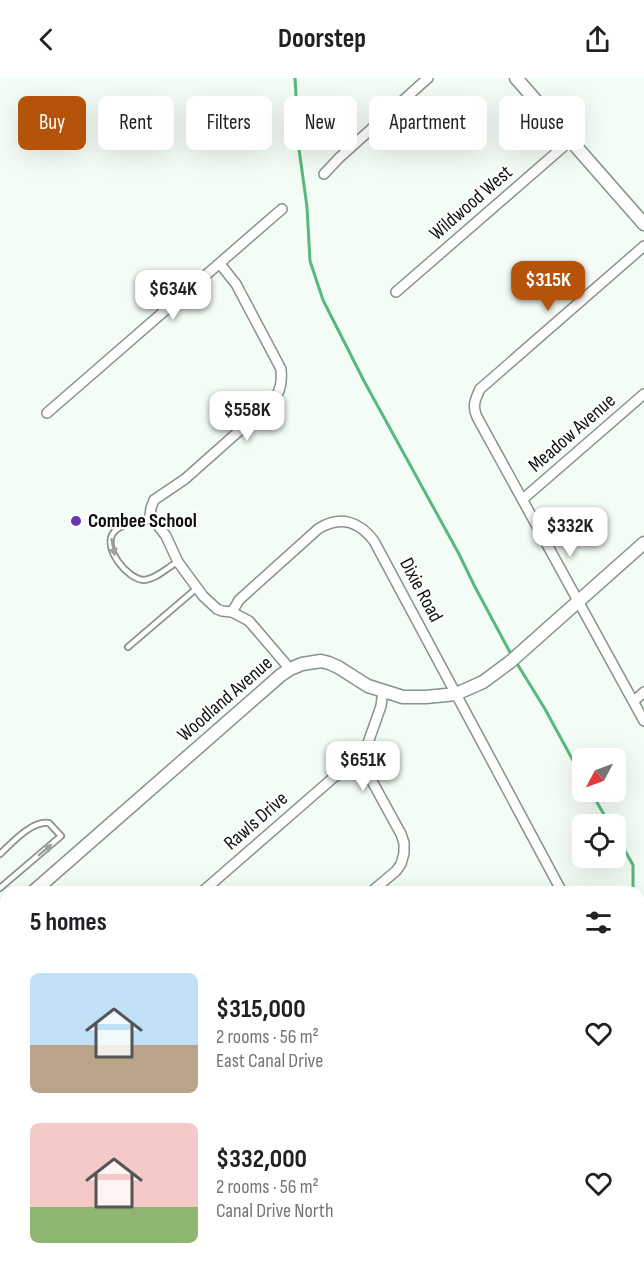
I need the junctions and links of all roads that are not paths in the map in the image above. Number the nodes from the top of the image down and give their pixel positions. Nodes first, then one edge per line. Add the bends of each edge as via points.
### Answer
1 (428, 78) edge
2 (516, 78) edge
3 (532, 96) edge
4 (559, 150) edge
5 (580, 150) edge
6 (324, 174) dead end
7 (282, 209) dead end
8 (644, 224) edge
9 (644, 246) edge
10 (220, 264) junction
11 (396, 292) dead end
12 (644, 394) edge
13 (47, 413) dead end
14 (523, 499) junction
15 (153, 520) junction
16 (644, 543) edge
17 (178, 562) junction
18 (197, 588) junction
19 (579, 601) junction
20 (232, 612) junction
21 (128, 647) dead end
22 (290, 669) junction
23 (383, 691) junction
24 (644, 692) edge
25 (456, 694) junction
26 (634, 701) junction
27 (644, 721) edge
28 (363, 757) junction
29 (0, 854) edge
30 (2, 886) edge
31 (40, 886) edge
32 (209, 886) edge
33 (378, 886) edge
34 (559, 886) edge

1 - 6 street
2 - 3 street
4 - 11 street, Wildwood West
5 - 8 street
7 - 10 street
9 - 14 street via 480,389 475,398 474,411
10 - 13 street
10 - 15 street via 236,284 281,369 279,394 185,479 154,500 150,515
12 - 14 street, Meadow Avenue
14 - 19 street
15 - 17 street
15 -> 17 lane via 114,531 111,544 118,562 146,580
16 - 19 street, Woodland Avenue
17 - 18 street
18 - 20 street via 217,609
18 - 21 lane
19 - 25 street, Woodland Avenue via 514,659 483,682
19 - 26 street
20 - 22 street via 249,621
20 - 25 street, Dixie Road via 239,600 318,529 335,521 353,523 374,541
22 - 23 street, Woodland Avenue via 321,661
22 - 31 street, Woodland Avenue
23 - 25 street, Woodland Avenue via 413,698
23 - 28 street
24 - 26 street
25 - 34 street, Dixie Road
26 - 27 street
28 - 32 street, Rawls Drive via 333,778
28 - 33 street via 404,843 396,871
30 -> 29 lane via 61,836 49,823 40,823

